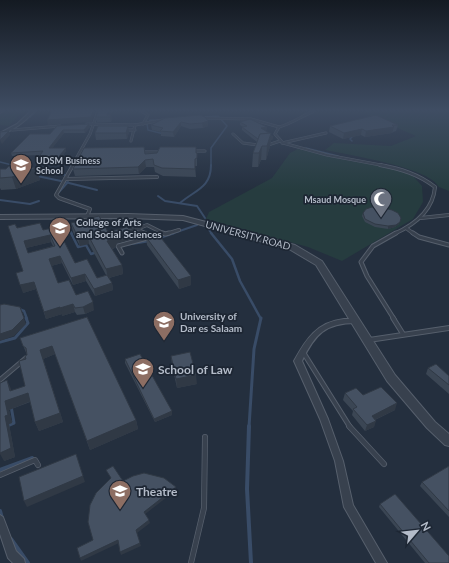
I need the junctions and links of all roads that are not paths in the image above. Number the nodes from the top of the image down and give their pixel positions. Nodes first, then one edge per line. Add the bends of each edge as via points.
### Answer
1 (87, 137) edge
2 (132, 137) edge
3 (236, 137) edge
4 (277, 137) edge
5 (305, 137) edge
6 (131, 141) dead end
7 (281, 142) junction
8 (189, 151) edge
9 (205, 151) dead end
10 (138, 152) edge
11 (166, 152) edge
12 (78, 153) junction
13 (86, 153) edge
14 (157, 178) dead end
15 (65, 179) junction
16 (449, 215) edge
17 (87, 216) junction
18 (128, 216) junction
19 (0, 217) edge
20 (421, 218) junction
21 (406, 228) junction
22 (138, 229) junction
23 (179, 230) dead end
24 (449, 246) edge
25 (122, 253) dead end
26 (356, 321) junction
27 (449, 328) edge
28 (403, 334) junction
29 (369, 340) junction
30 (303, 352) junction
31 (26, 358) edge
32 (0, 380) edge
33 (205, 437) dead end
34 (449, 441) edge
35 (384, 464) dead end
36 (38, 465) dead end
37 (0, 475) edge
38 (0, 520) edge
39 (20, 563) edge
40 (191, 563) edge
41 (382, 563) edge

1 - 12 lane
2 - 6 lane
3 - 7 lane via 250,144
4 - 7 lane
5 - 7 lane
7 - 20 lane via 327,155 403,169 425,179 436,190
8 - 9 lane
10 - 11 lane
12 - 13 lane
12 - 15 lane
14 - 15 lane
15 - 17 lane via 57,192 57,197 87,207 90,209
16 - 20 lane
17 - 18 street, UNIVERSITY ROAD
17 - 19 street, UNIVERSITY ROAD
18 - 22 lane via 127,220
18 - 26 street, UNIVERSITY ROAD via 183,218 292,247 318,263
20 - 21 lane
21 - 24 lane via 419,237
21 - 28 lane via 372,245 361,262
22 - 23 lane via 147,225 165,234
22 - 25 lane via 151,236 118,246
26 - 29 street, UNIVERSITY ROAD
26 - 30 street via 324,327
27 - 28 street
28 - 29 street
29 - 34 street, UNIVERSITY ROAD via 391,378 431,425
30 - 35 lane via 351,429
30 - 41 street via 298,361 324,419 349,506
31 - 32 lane
33 - 40 lane via 204,508
36 - 37 lane via 35,460
38 - 39 street via 12,554

